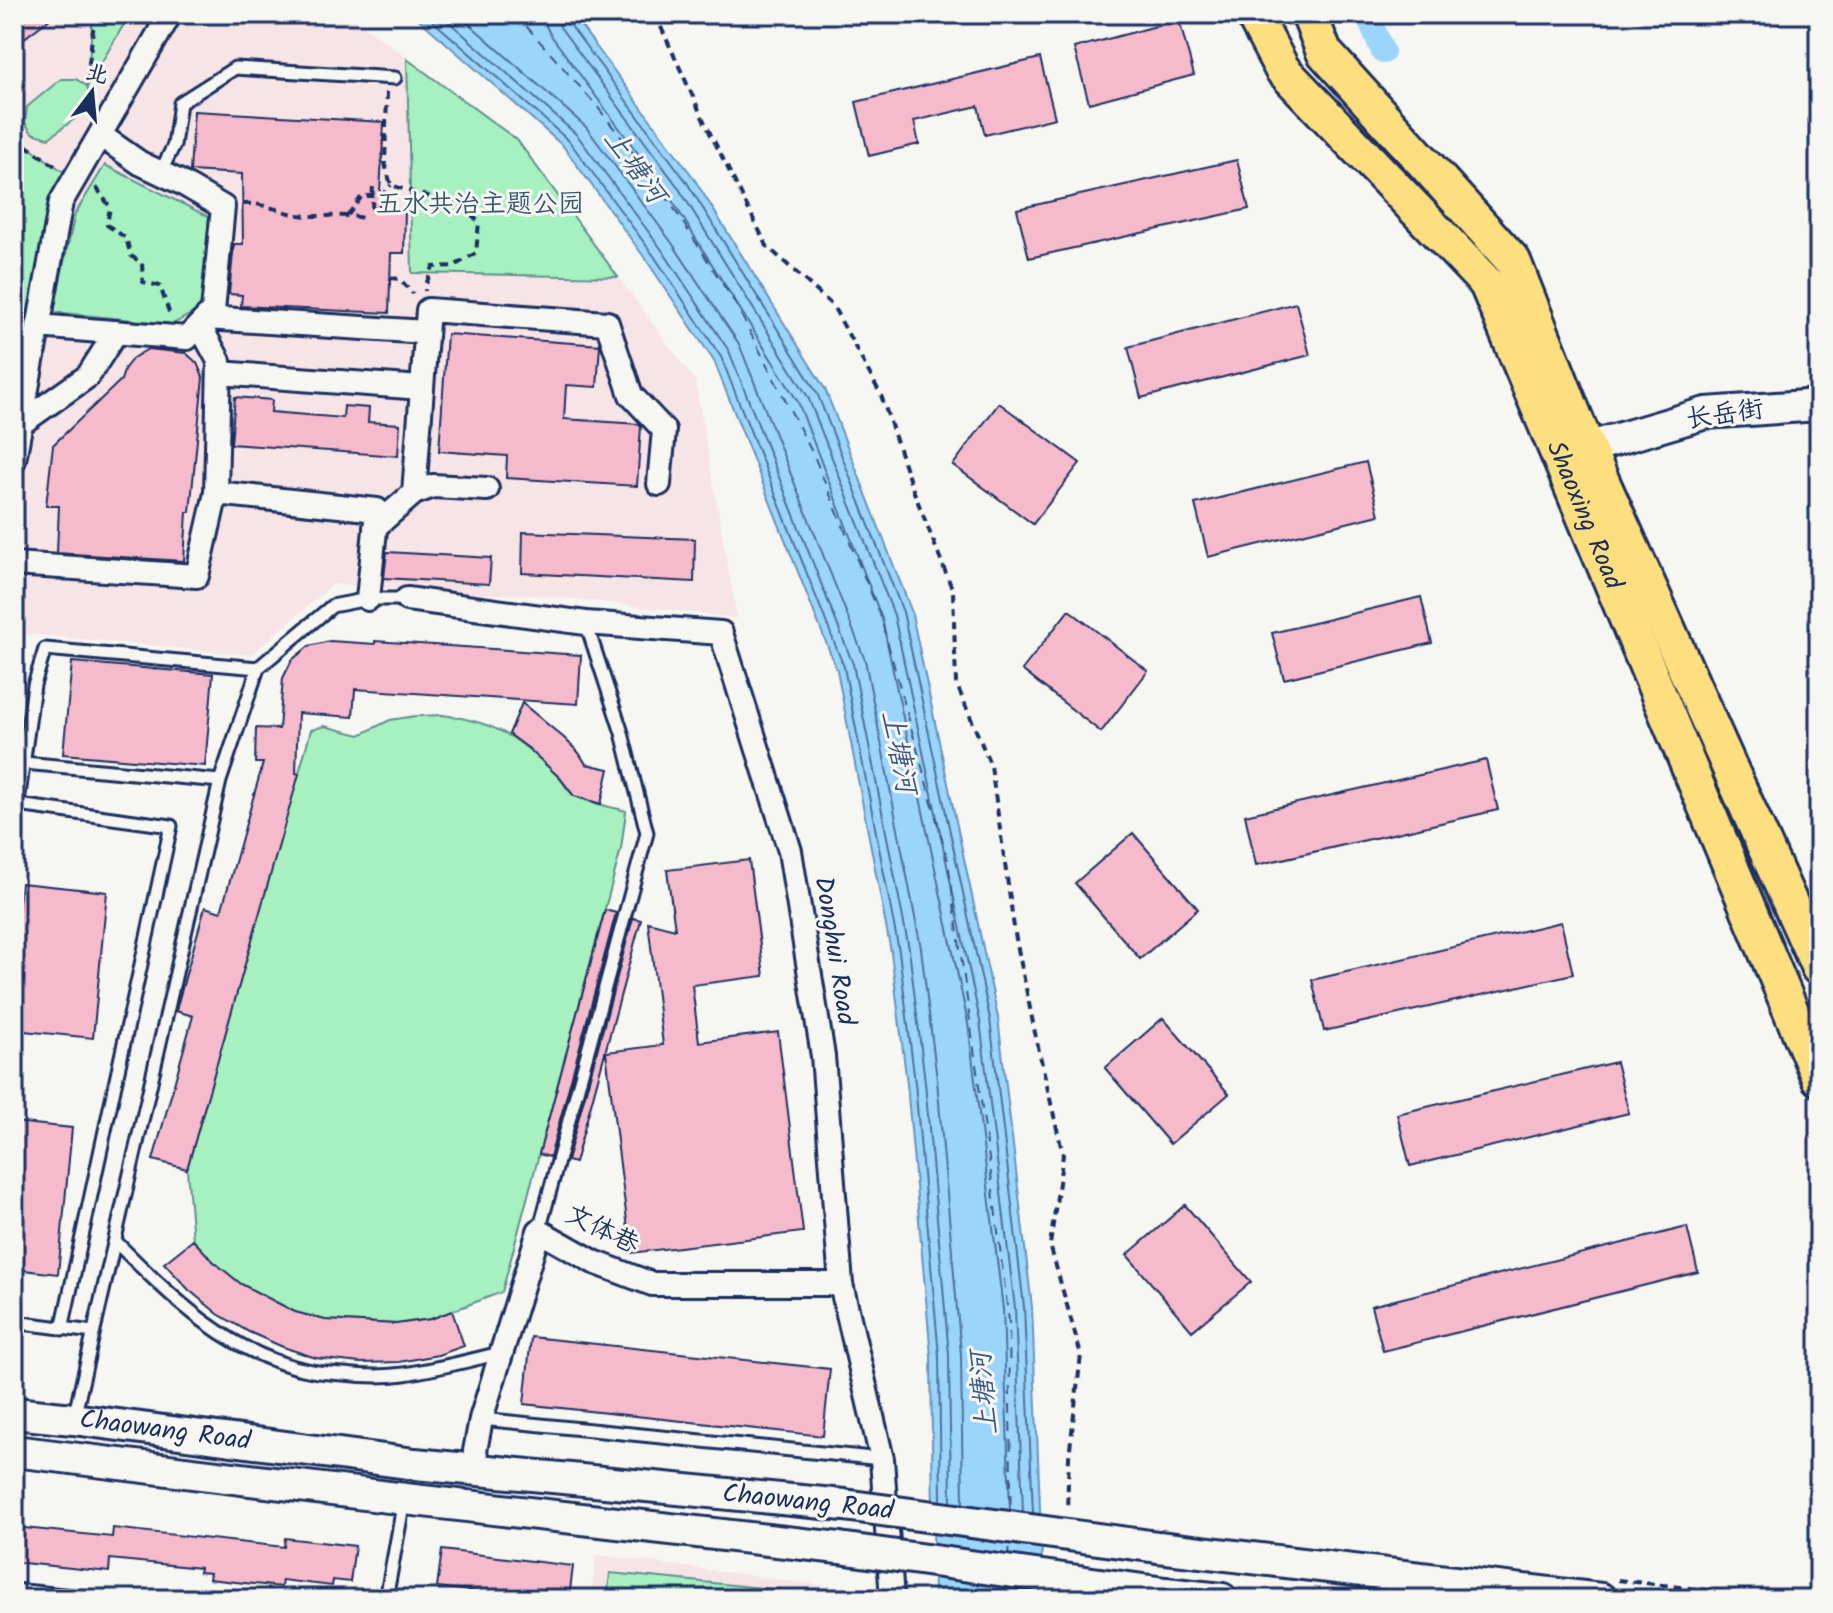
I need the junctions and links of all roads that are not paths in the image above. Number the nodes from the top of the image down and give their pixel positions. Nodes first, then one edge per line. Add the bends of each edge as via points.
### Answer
1 (170, 14) edge
2 (1253, 14) edge
3 (1309, 14) edge
4 (391, 78) road end
5 (100, 135) junction
6 (160, 173) junction
7 (427, 321) junction
8 (203, 322) junction
9 (38, 326) junction
10 (116, 332) junction
11 (219, 373) junction
12 (20, 386) edge
13 (422, 388) junction
14 (1819, 405) edge
15 (20, 424) junction
16 (1587, 448) junction
17 (14, 460) edge
18 (659, 484) dead end
19 (487, 489) dead end
20 (216, 493) junction
21 (414, 493) junction
22 (375, 527) junction
23 (14, 564) edge
24 (368, 599) junction
25 (407, 599) joint
26 (586, 623) junction
27 (258, 668) junction
28 (24, 763) junction
29 (220, 781) junction
30 (18, 805) junction
31 (14, 832) edge
32 (1819, 968) edge
33 (1819, 1078) edge
34 (539, 1231) junction
35 (115, 1241) junction
36 (841, 1284) junction
37 (14, 1322) edge
38 (62, 1329) junction
39 (93, 1332) junction
40 (502, 1352) junction
41 (14, 1413) edge
42 (73, 1419) junction
43 (481, 1419) junction
44 (14, 1451) edge
45 (882, 1459) junction
46 (479, 1470) junction
47 (405, 1499) junction
48 (14, 1590) edge
49 (103, 1599) edge
50 (386, 1599) edge
51 (892, 1599) edge
52 (1222, 1599) edge
53 (1601, 1599) edge

1 - 5 street
2 - 33 main road, Shaoxing Road via 1282,69 1487,284
3 - 16 main road, Shaoxing Road via 1324,52 1513,261
4 - 6 lane via 235,68 180,103 174,145
5 - 6 street
5 - 9 street via 61,202
6 - 8 street via 223,207 213,311
7 - 8 street
7 - 13 street
7 - 18 street via 607,323 631,395 664,430
8 - 10 street via 187,338
8 - 11 street
9 - 10 street
9 - 12 street
10 - 15 street via 88,376
11 - 13 street
11 - 20 street
12 - 15 street
13 - 21 street
14 - 16 main road, 长岳街 via 1706,413
15 - 17 street
16 - 32 main road, Shaoxing Road
19 - 21 street via 433,486
20 - 22 street via 377,510
20 - 23 street via 197,576
21 - 22 street
22 - 24 street
24 - 25 lane
24 - 27 lane via 332,606
25 - 26 street, Donghui Road
26 - 34 lane via 647,833
26 - 36 street, Donghui Road via 721,633 790,851 823,1056
27 - 28 lane via 45,649 34,685
27 - 29 lane
28 - 29 lane
28 - 30 lane
29 - 35 lane
30 - 31 lane
30 - 38 lane via 171,826
34 - 36 street, 文体巷 via 594,1262 652,1284
34 - 40 street, 文体巷
35 - 39 lane
35 - 40 lane via 211,1328 276,1361 313,1371 401,1375
36 - 45 street, Donghui Road
37 - 38 lane
38 - 39 lane
39 - 42 lane
40 - 43 street, 文体巷
41 - 42 main road, Chaowang Road
42 - 46 main road, Chaowang Road
43 - 45 lane
43 - 46 street, 文体巷 via 475,1451
44 - 47 main road, Chaowang Road
45 - 51 street, Donghui Road
46 - 53 main road, Chaowang Road, bridge via 844,1505
47 - 50 lane
47 - 52 main road, Chaowang Road, bridge via 839,1548
48 - 49 lane

